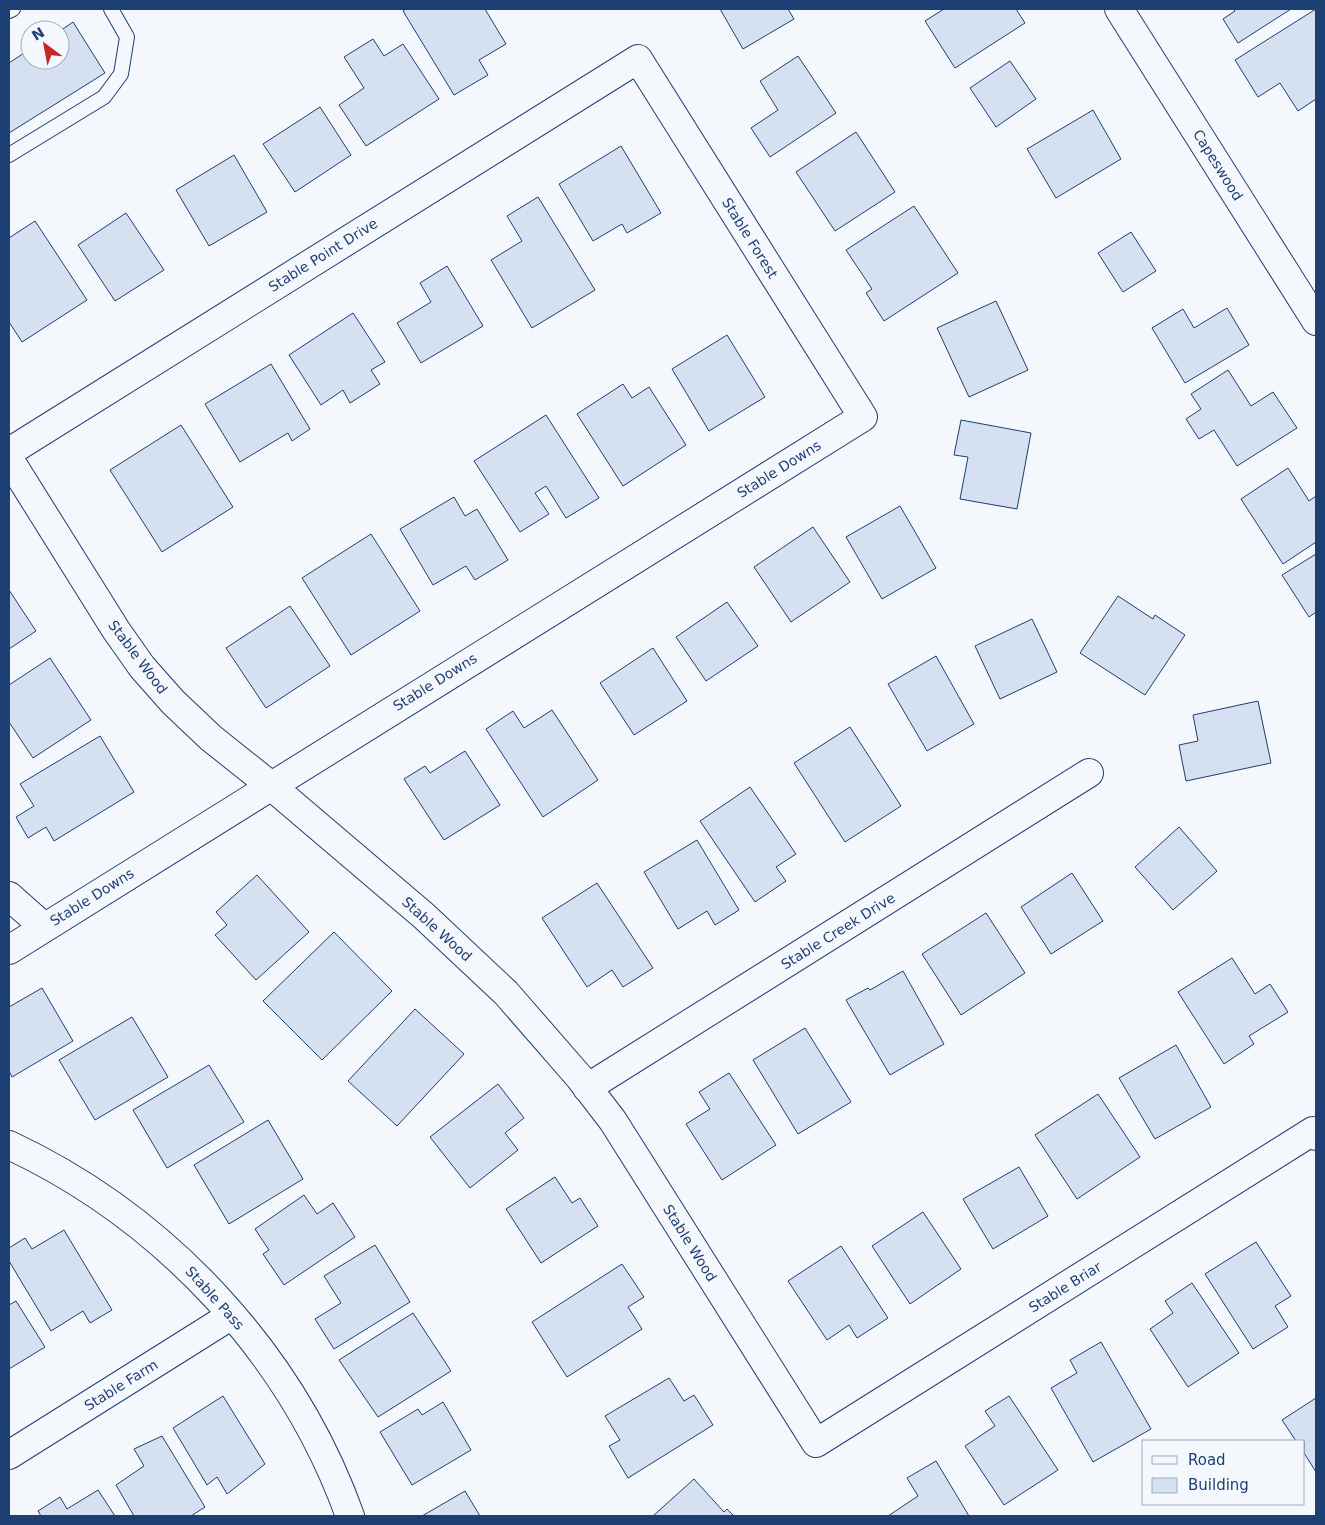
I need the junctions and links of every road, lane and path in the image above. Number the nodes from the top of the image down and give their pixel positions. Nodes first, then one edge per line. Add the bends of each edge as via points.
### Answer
1 (13, 9) edge
2 (111, 9) edge
3 (1119, 9) edge
4 (9, 11) edge
5 (638, 59) joint
6 (9, 155) edge
7 (1316, 321) edge
8 (863, 417) joint
9 (9, 452) edge
10 (9, 459) edge
11 (1089, 773) dead end
12 (270, 785) junction
13 (9, 896) edge
14 (44, 927) junction
15 (9, 950) edge
16 (587, 1088) junction
17 (1315, 1134) edge
18 (9, 1145) edge
19 (232, 1314) junction
20 (816, 1443) joint
21 (9, 1455) edge
22 (350, 1516) edge

1 - 4 lane
2 - 6 lane via 127,37 121,74 104,97
3 - 7 street, Capeswood
5 - 8 street, Stable Forest
5 - 9 street, Stable Point Drive
8 - 12 street, Stable Downs
10 - 12 street, Stable Wood via 142,667 211,738
11 - 16 street, Stable Creek Drive
12 - 14 street, Stable Downs
12 - 16 street, Stable Wood via 424,916 506,993
13 - 14 street
14 - 15 street, Stable Downs
16 - 20 street, Stable Wood via 613,1121
17 - 20 street, Stable Briar
18 - 19 street, Stable Pass via 73,1179 130,1218 182,1262
19 - 21 street, Stable Farm
19 - 22 street, Stable Pass via 273,1367 310,1425 340,1487

